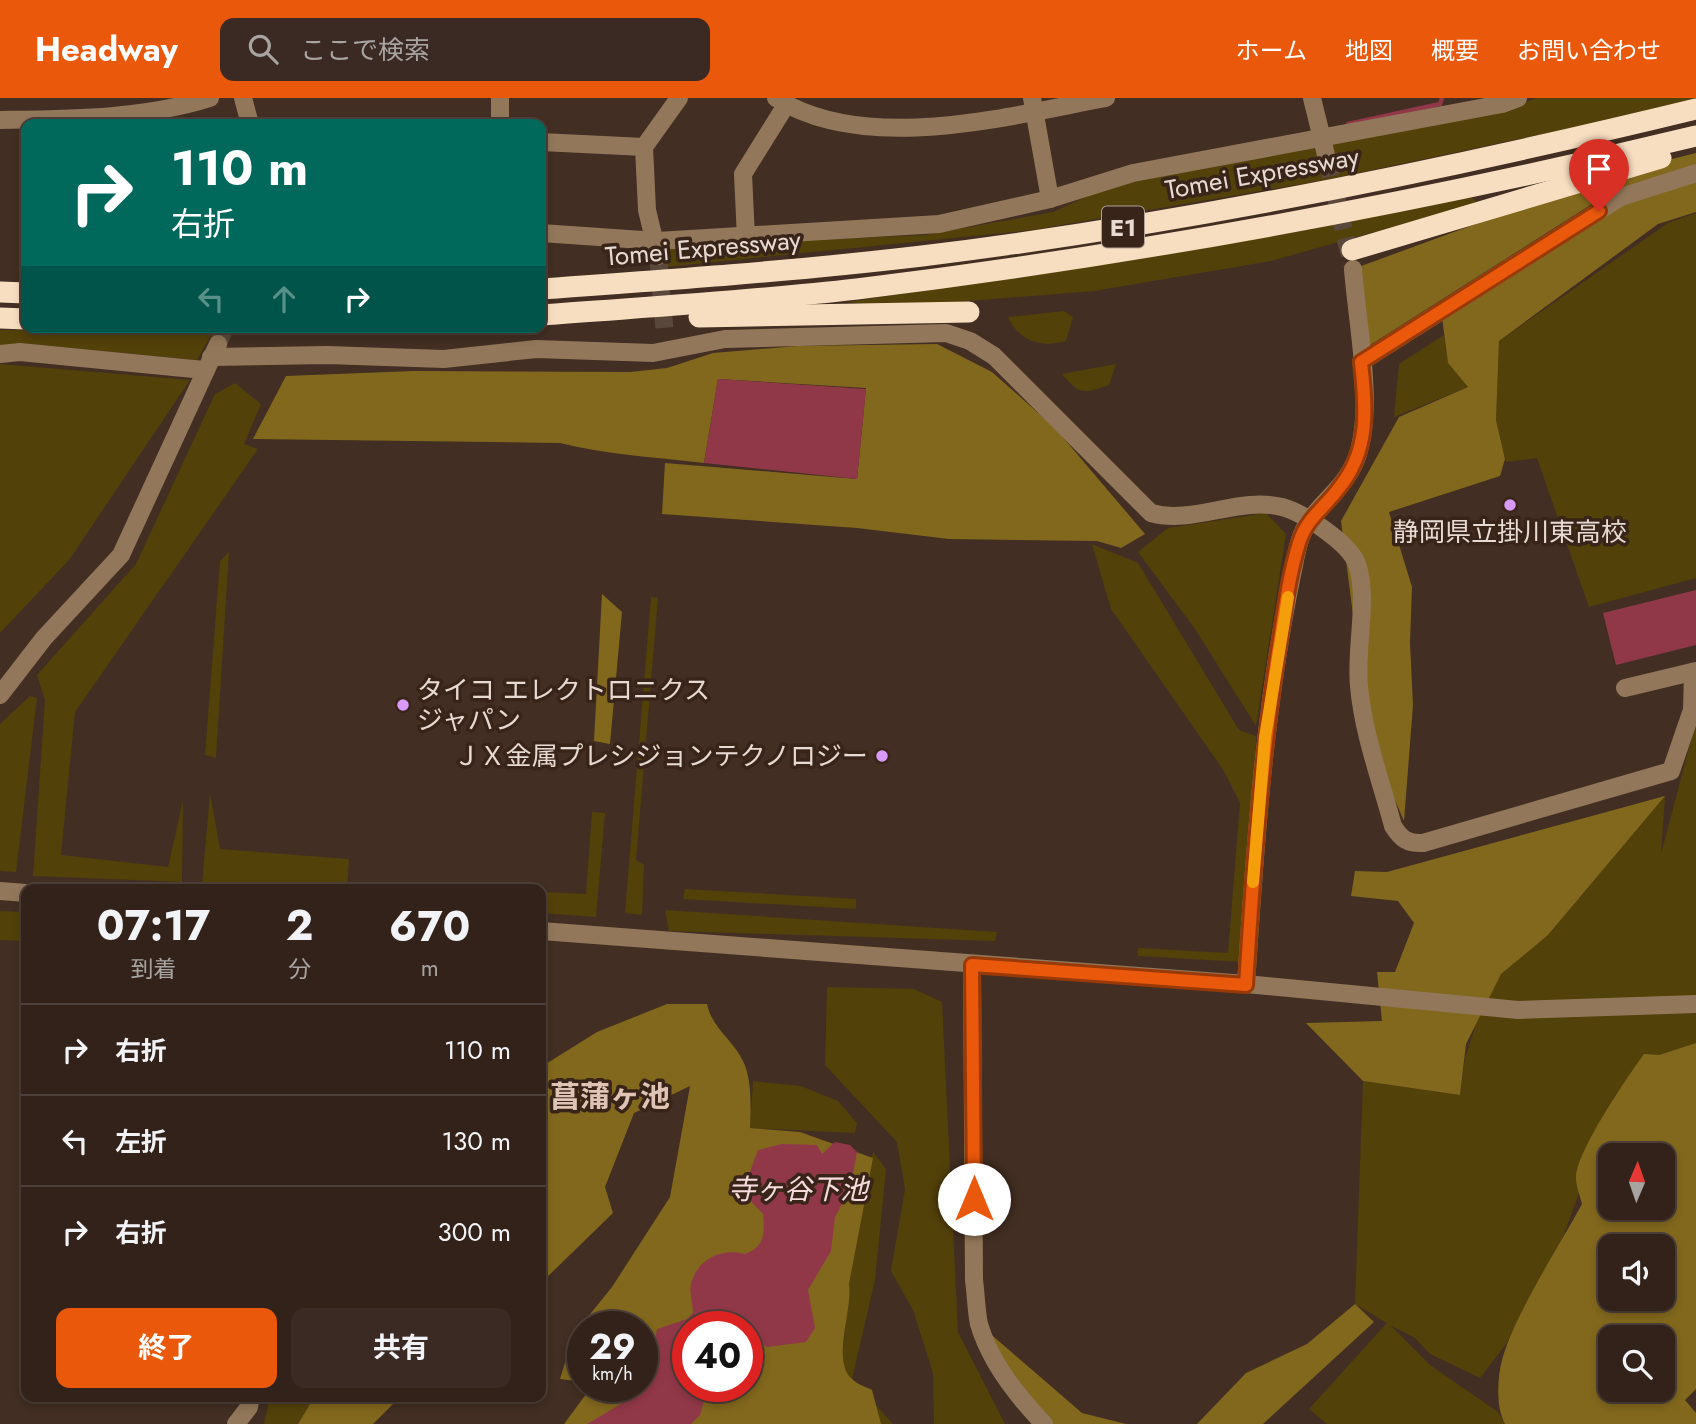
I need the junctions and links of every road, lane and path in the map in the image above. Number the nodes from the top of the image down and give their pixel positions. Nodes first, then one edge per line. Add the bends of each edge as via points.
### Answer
1 (210, 98) edge
2 (243, 98) edge
3 (500, 98) edge
4 (679, 98) edge
5 (1106, 98) edge
6 (1312, 98) edge
7 (1518, 98) edge
8 (781, 101) edge
9 (1033, 105) edge
10 (1696, 109) edge
11 (21, 119) edge
12 (30, 119) edge
13 (249, 119) edge
14 (500, 119) edge
15 (0, 120) edge
16 (1696, 136) edge
17 (1322, 138) junction
18 (546, 142) edge
19 (643, 147) junction
20 (1696, 147) edge
21 (1327, 159) tunnel mouth
22 (1696, 173) edge
23 (1050, 200) junction
24 (546, 234) edge
25 (746, 237) junction
26 (658, 248) junction
27 (1352, 259) joint
28 (546, 279) edge
29 (648, 281) junction
30 (546, 289) edge
31 (0, 292) edge
32 (21, 293) edge
33 (970, 312) dead end
34 (546, 317) edge
35 (546, 317) edge
36 (0, 318) edge
37 (21, 319) edge
38 (0, 354) edge
39 (211, 357) junction
40 (1361, 362) junction
41 (1309, 521) junction
42 (1694, 671) edge
43 (1625, 688) dead end
44 (0, 695) edge
45 (0, 891) edge
46 (21, 893) edge
47 (546, 931) edge
48 (972, 965) junction
49 (1246, 985) junction
50 (1696, 1004) edge
51 (250, 1402) edge
52 (236, 1424) edge
53 (1044, 1424) edge

1 - 12 street via 121,116
2 - 13 street
3 - 14 street
4 - 19 street
5 - 9 street
6 - 17 street
7 - 17 street
8 - 9 street via 876,128 931,128
8 - 25 street via 743,174
9 - 23 street
10 - 29 highway, Tomei Expressway / E1 via 1474,162 1207,214 923,255
11 - 15 street
16 - 34 highway, Tomei Expressway / E1 via 1325,217 1124,252 855,289
17 - 21 street
17 - 23 street via 1133,173
18 - 19 street
19 - 26 street via 648,210
20 - 27 highway
22 - 40 street via 1621,197
23 - 25 street via 939,224
24 - 26 street
25 - 26 street
27 - 40 street
28 - 29 highway
29 - 30 highway, Tomei Expressway / E1
31 - 32 highway
33 - 35 highway
36 - 37 highway
38 - 39 street
39 - 41 street via 444,359 536,349 653,354 666,343 946,332 994,356 1150,513 1167,518 1267,505
39 - 44 street via 121,555 44,638
40 - 41 street via 1367,411 1359,451 1340,488
41 - 42 street via 1343,544 1356,563 1361,582 1358,680 1364,720 1393,826 1411,844 1671,771 1692,710
41 - 49 street via 1291,576 1265,737
42 - 43 street
45 - 46 street
47 - 48 street
48 - 49 street
48 - 53 street via 974,1280 979,1324 1002,1371
49 - 50 street via 1518,1010
51 - 52 street

